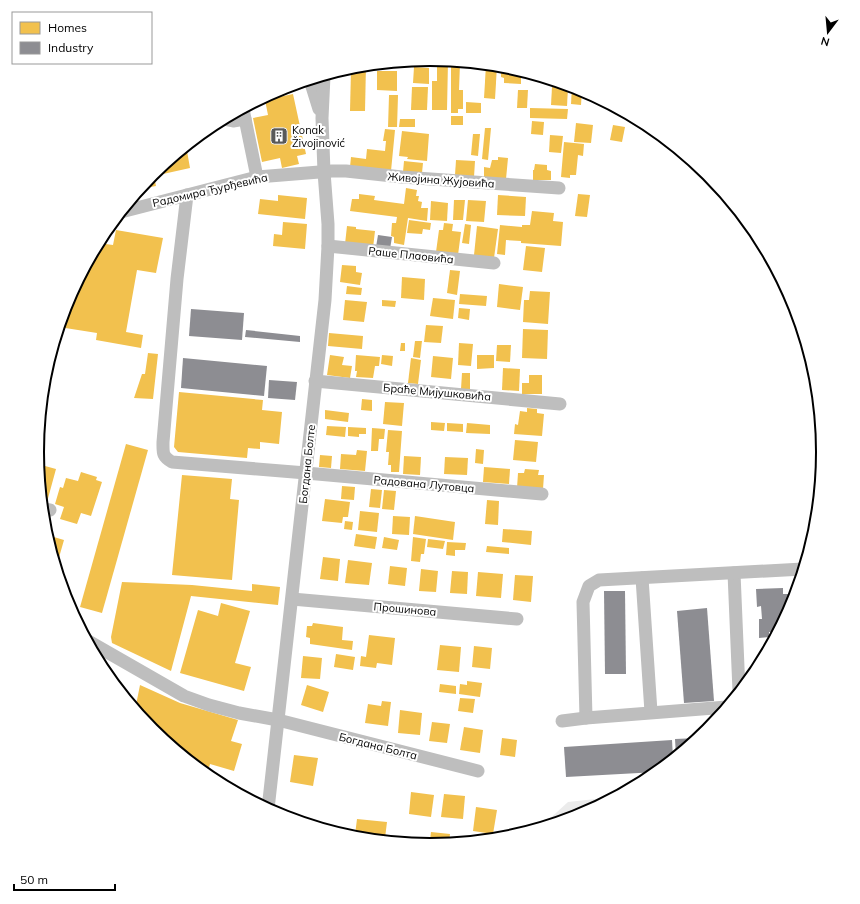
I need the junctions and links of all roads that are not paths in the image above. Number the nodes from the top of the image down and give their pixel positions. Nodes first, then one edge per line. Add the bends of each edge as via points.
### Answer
1 (324, 81) edge
2 (311, 84) edge
3 (244, 114) edge
4 (242, 115) edge
5 (322, 118) junction
6 (232, 121) edge
7 (324, 172) junction
8 (257, 177) junction
9 (559, 188) dead end
10 (187, 195) junction
11 (130, 210) edge
12 (328, 246) junction
13 (494, 263) dead end
14 (315, 381) junction
15 (560, 404) dead end
16 (306, 473) junction
17 (542, 494) dead end
18 (798, 569) edge
19 (734, 573) junction
20 (642, 578) junction
21 (292, 599) junction
22 (517, 619) dead end
23 (97, 646) edge
24 (740, 682) edge
25 (720, 707) edge
26 (651, 712) junction
27 (586, 718) junction
28 (278, 720) junction
29 (562, 721) dead end
30 (478, 771) dead end
31 (269, 803) edge

1 - 5 street, Богдана Болте
2 - 5 street, Богдана Болте
3 - 8 street
4 - 6 street
5 - 7 street, Богдана Болте
7 - 8 street, Радомира Ђурђевића
7 - 9 street, Живојина Жујовића via 346,171
7 - 12 street, Богдана Болте
8 - 10 street, Радомира Ђурђевића
10 - 11 street, Радомира Ђурђевића
10 - 16 street, Радована Лутовца via 177,279 163,453 166,459 172,462
12 - 13 street, Раше Плаовића
12 - 14 street, Богдана Болте via 325,300
14 - 15 street, Браће Мијушковића
14 - 16 street, Богдана Болте
16 - 17 street, Радована Лутовца
16 - 21 street, Богдана Болте
18 - 19 street
19 - 20 street
19 - 24 street
20 - 26 street
20 - 27 street via 599,580 589,586 583,602
21 - 22 street, Прошинова
21 - 28 street, Богдана Болте
23 - 28 street, Богдана Болта via 184,696 239,713
25 - 26 street
26 - 27 street
27 - 29 street
28 - 30 street, Богдана Болта
28 - 31 street, Богдана Болте

